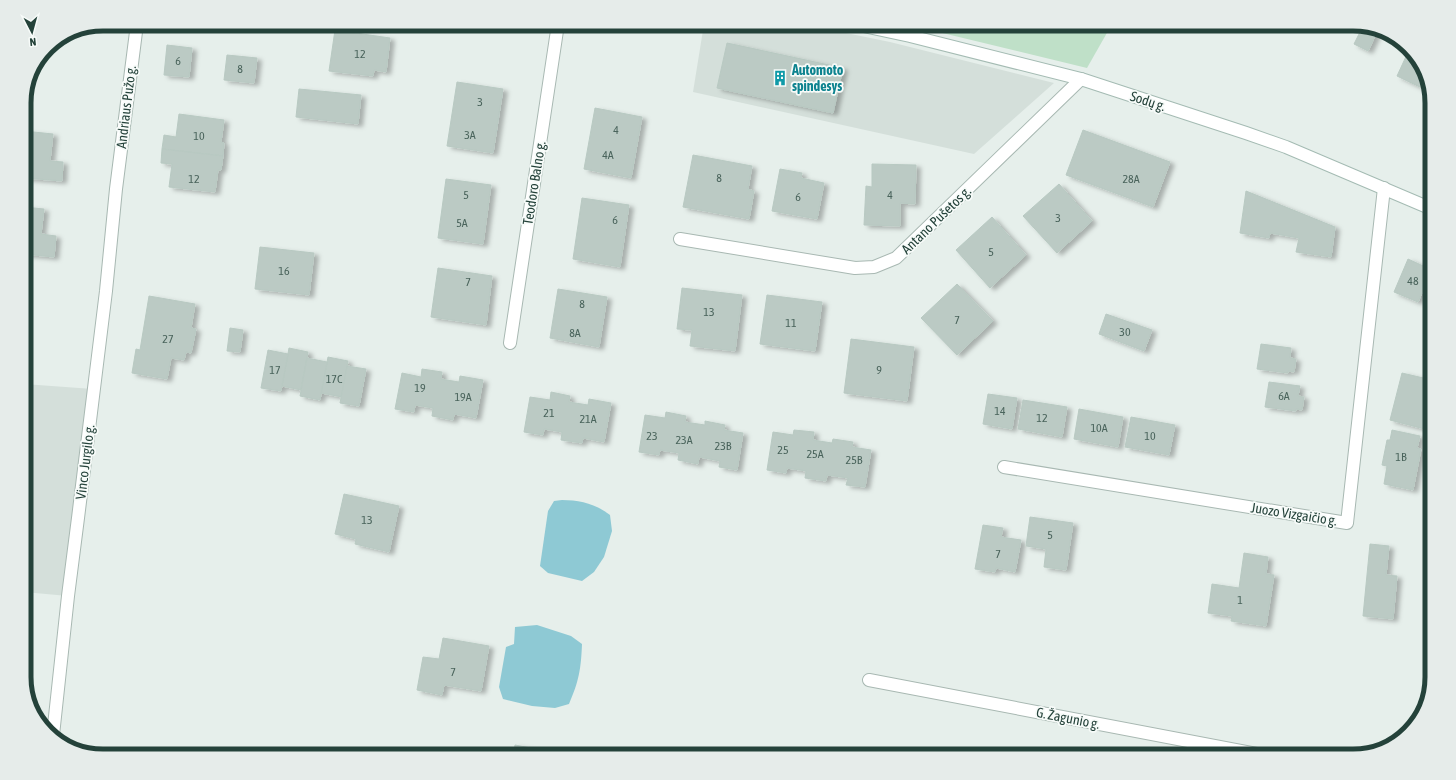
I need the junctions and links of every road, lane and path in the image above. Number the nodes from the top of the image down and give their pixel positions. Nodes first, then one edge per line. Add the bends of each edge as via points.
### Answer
1 (136, 31) edge
2 (557, 31) edge
3 (887, 31) edge
4 (1081, 79) junction
5 (1384, 188) junction
6 (116, 189) joint
7 (1425, 206) edge
8 (680, 239) dead end
9 (510, 343) dead end
10 (1004, 466) dead end
11 (869, 680) dead end
12 (54, 730) edge
13 (1230, 749) edge

1 - 6 street, Andriaus Pužo g.
2 - 9 street, Teodoro Balno g.
3 - 4 street, Sodų g.
4 - 5 street, Sodų g. via 1286,147
4 - 8 street, Antano Pušetos g. via 896,258 874,267 855,268
5 - 7 street, Sodų g.
5 - 10 street, Juozo Vizgaičio g. via 1347,523
6 - 12 street, Vinco Jurgilo g.
11 - 13 street, G. Žagunio g.

